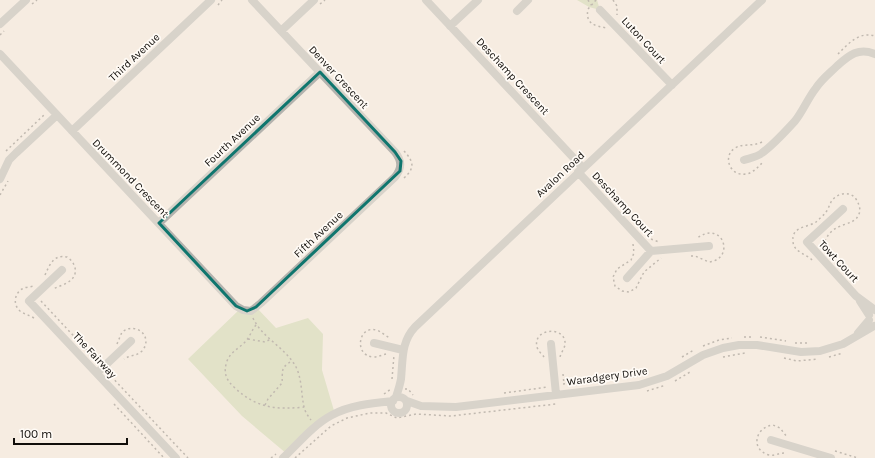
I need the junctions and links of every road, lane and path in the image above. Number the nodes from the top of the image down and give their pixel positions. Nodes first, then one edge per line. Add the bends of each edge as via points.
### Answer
1 (26, 0) edge
2 (212, 0) edge
3 (252, 0) edge
4 (314, 0) edge
5 (426, 0) edge
6 (478, 0) edge
7 (528, 0) edge
8 (587, 0) edge
9 (762, 0) edge
10 (591, 5) dead end
11 (600, 10) dead end
12 (516, 11) dead end
13 (0, 24) edge
14 (450, 26) junction
15 (281, 31) junction
16 (875, 36) edge
17 (0, 54) edge
18 (875, 54) edge
19 (835, 57) dead end
20 (320, 72) junction
21 (672, 85) junction
22 (45, 114) dead end
23 (56, 115) junction
24 (72, 131) junction
25 (402, 148) dead end
26 (4, 153) dead end
27 (744, 160) dead end
28 (581, 170) junction
29 (401, 176) junction
30 (0, 179) edge
31 (9, 180) dead end
32 (0, 195) edge
33 (843, 209) dead end
34 (160, 223) junction
35 (709, 246) dead end
36 (651, 251) junction
37 (829, 255) dead end
38 (813, 261) dead end
39 (62, 270) dead end
40 (627, 278) dead end
41 (252, 316) junction
42 (873, 318) edge
43 (256, 325) junction
44 (248, 339) junction
45 (271, 339) junction
46 (131, 342) dead end
47 (374, 343) dead end
48 (551, 344) dead end
49 (403, 350) junction
50 (394, 354) dead end
51 (292, 360) junction
52 (97, 373) junction
53 (108, 373) dead end
54 (392, 381) dead end
55 (548, 387) dead end
56 (395, 388) dead end
57 (405, 389) dead end
58 (501, 393) dead end
59 (556, 394) junction
60 (383, 396) dead end
61 (416, 398) dead end
62 (400, 403) junction
63 (265, 405) junction
64 (304, 407) junction
65 (311, 420) dead end
66 (771, 440) dead end
67 (176, 458) edge
68 (188, 458) edge
69 (283, 458) edge
70 (831, 458) edge

1 - 13 street
2 - 24 street, Third Avenue
3 - 15 street, Denver Crescent
4 - 15 street
5 - 14 street, Deschamp Crescent
6 - 14 street
7 - 12 street
8 - 10 path
9 - 21 street, Avalon Road
11 - 21 street, Luton Court
14 - 28 street, Deschamp Crescent
15 - 20 street, Denver Crescent
16 - 19 path via 856,38
17 - 23 street, Drummond Crescent
18 - 27 street via 858,51 849,55 824,78 785,132 762,154
20 - 29 street, Denver Crescent via 395,152 401,161
20 - 34 street, Fourth Avenue
21 - 28 street, Avalon Road
22 - 26 path
23 - 24 street, Drummond Crescent
23 - 30 street via 9,160
24 - 34 street, Drummond Crescent
25 - 29 path via 412,165 411,171
28 - 36 street, Deschamp Court
28 - 49 street, Avalon Road via 415,326
29 - 41 street, Fifth Avenue via 261,303
31 - 32 path
33 - 42 street, Towt Court via 807,242
34 - 41 street, Drummond Crescent via 236,306
35 - 36 street, Deschamp Court
36 - 40 street, Deschamp Court
37 - 38 path via 825,246 827,237 836,227 851,222 859,214 859,204 855,198 845,193 835,197 826,213 817,221 798,229 794,234 793,240 797,250
39 - 52 street, The Fairway via 29,301
41 - 43 path
42 - 59 street, Waradgery Drive via 857,336 831,348 796,352 757,345 734,346 703,355 668,376 648,383
43 - 44 path
43 - 45 path
44 - 45 path via 265,342
44 - 63 path via 230,355 225,375 242,395 252,402
45 - 51 path
46 - 52 street
47 - 49 street
48 - 59 street
49 - 62 street, Avalon Road
50 - 54 path
51 - 63 path via 283,367 282,383
51 - 64 path via 300,377
52 - 67 street, The Fairway
53 - 68 path
55 - 58 path
56 - 60 path via 392,387
57 - 61 path
59 - 62 street, Waradgery Drive via 456,407
62 - 69 street, Waradgery Drive via 352,408 331,416
63 - 64 path via 284,408
64 - 65 path
66 - 70 street

